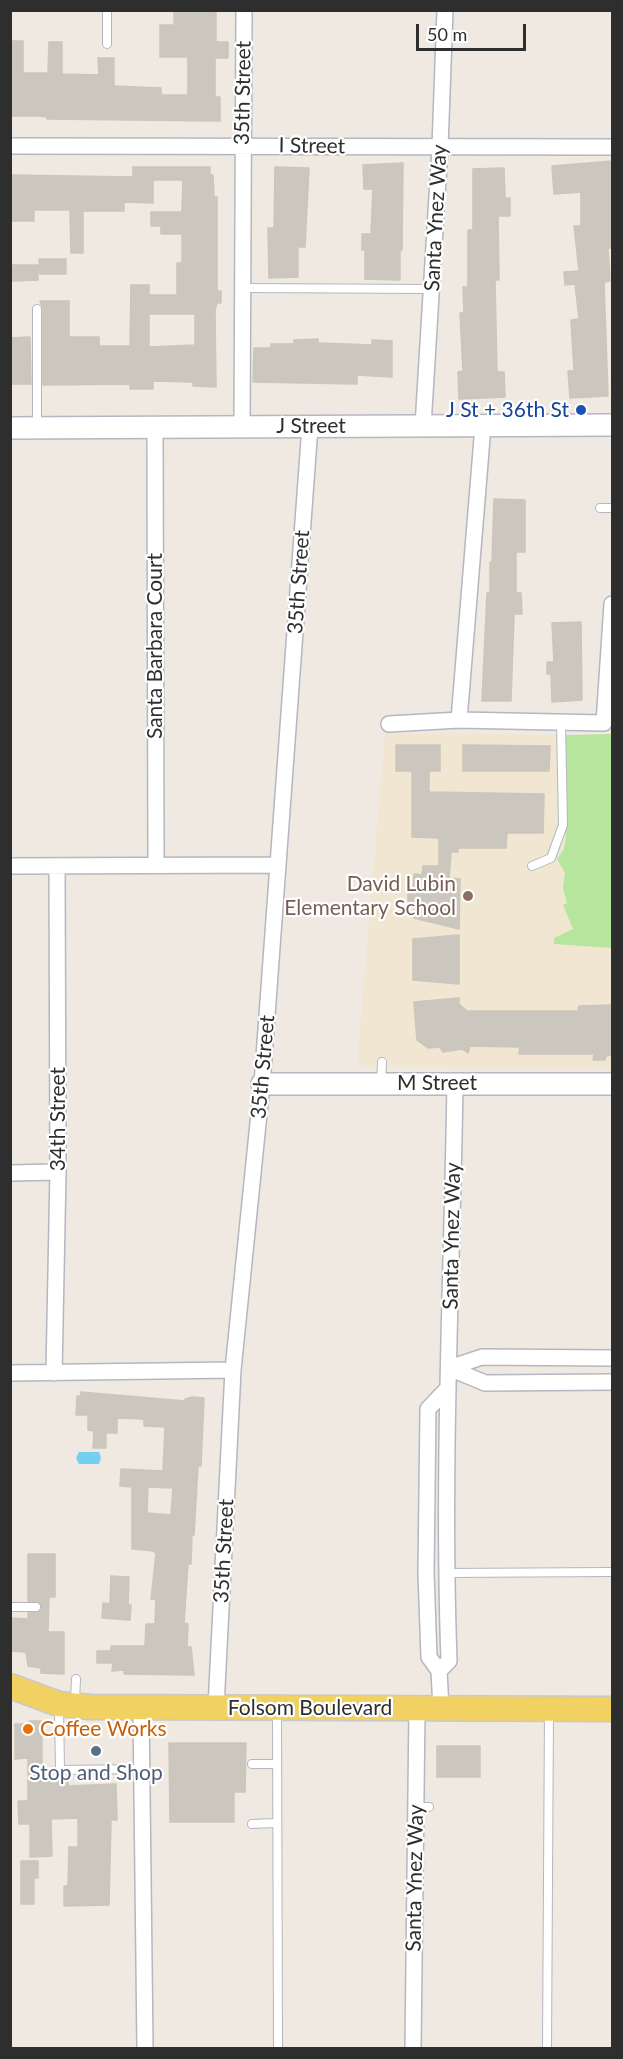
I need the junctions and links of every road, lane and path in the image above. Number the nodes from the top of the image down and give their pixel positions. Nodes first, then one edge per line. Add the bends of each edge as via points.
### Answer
1 (107, 10) edge
2 (244, 10) edge
3 (445, 10) edge
4 (107, 44) dead end
5 (10, 146) edge
6 (242, 146) junction
7 (440, 147) junction
8 (612, 147) edge
9 (244, 288) junction
10 (432, 289) junction
11 (37, 309) dead end
12 (612, 425) edge
13 (310, 426) junction
14 (423, 426) junction
15 (483, 426) junction
16 (155, 427) junction
17 (242, 427) junction
18 (10, 428) edge
19 (38, 428) junction
20 (600, 508) dead end
21 (612, 508) edge
22 (612, 604) edge
23 (459, 720) junction
24 (561, 723) junction
25 (389, 724) dead end
26 (608, 724) edge
27 (156, 865) junction
28 (278, 865) junction
29 (10, 866) edge
30 (57, 866) junction
31 (532, 866) dead end
32 (382, 1062) dead end
33 (262, 1083) junction
34 (381, 1083) junction
35 (455, 1084) junction
36 (612, 1084) edge
37 (58, 1172) junction
38 (10, 1173) edge
39 (612, 1358) edge
40 (449, 1368) junction
41 (233, 1370) junction
42 (10, 1373) edge
43 (54, 1373) junction
44 (612, 1382) edge
45 (448, 1388) junction
46 (612, 1572) edge
47 (426, 1573) junction
48 (446, 1574) junction
49 (10, 1607) edge
50 (36, 1607) dead end
51 (439, 1671) junction
52 (76, 1679) dead end
53 (10, 1686) edge
54 (67, 1705) junction
55 (141, 1707) junction
56 (216, 1707) junction
57 (417, 1708) junction
58 (441, 1708) junction
59 (277, 1709) junction
60 (549, 1709) junction
61 (612, 1709) edge
62 (252, 1764) dead end
63 (277, 1764) junction
64 (142, 1769) junction
65 (275, 1823) junction
66 (252, 1824) dead end
67 (145, 2049) edge
68 (278, 2049) edge
69 (413, 2049) edge
70 (547, 2049) edge

1 - 4 lane
2 - 6 street, 35th Street
3 - 7 street, Santa Ynez Way
5 - 6 street, I Street
6 - 7 street, I Street
6 - 9 street, 35th Street
7 - 8 street, I Street
7 - 10 street, Santa Ynez Way
9 - 10 lane
9 - 17 street, 35th Street
10 - 14 street, Santa Ynez Way
11 - 19 lane
12 - 15 main road, J Street
13 - 14 main road, J Street
13 - 17 main road, J Street
13 - 28 street, 35th Street
14 - 15 main road, J Street
15 - 23 street
16 - 17 main road, J Street
16 - 19 main road, J Street
16 - 27 street, Santa Barbara Court
18 - 19 main road, J Street
20 - 21 lane
22 - 26 street
23 - 24 street
23 - 25 street
24 - 26 street
24 - 31 lane via 563,825 551,858
27 - 28 street
27 - 30 street
28 - 33 street, 35th Street
29 - 30 street
30 - 37 street, 34th Street
32 - 34 lane
33 - 34 main road, M Street
33 - 41 street, 35th Street
34 - 35 main road, M Street
35 - 36 main road, M Street
35 - 40 street, Santa Ynez Way
37 - 38 street
37 - 43 street, 34th Street
39 - 40 street via 482,1357
40 - 44 street via 485,1383
40 - 45 street, Santa Ynez Way
41 - 43 street
41 - 56 street, 35th Street
42 - 43 street
45 - 47 street, Santa Ynez Way via 428,1409
45 - 48 street, Santa Ynez Way
46 - 48 lane
47 - 48 street
47 - 51 street, Santa Ynez Way via 429,1657
48 - 51 street, Santa Ynez Way via 449,1660
49 - 50 lane
51 - 58 street, Santa Ynez Way
52 - 54 lane
53 - 54 main road, Folsom Boulevard
54 - 55 main road, Folsom Boulevard
54 - 64 lane via 60,1770
55 - 56 main road, Folsom Boulevard
55 - 64 street
56 - 59 main road, Folsom Boulevard
57 - 58 main road, Folsom Boulevard
57 - 59 main road, Folsom Boulevard
57 - 69 street, Santa Ynez Way via 422,1807
58 - 60 main road, Folsom Boulevard
59 - 63 lane
60 - 61 main road, Folsom Boulevard
60 - 70 lane
62 - 63 lane
63 - 65 lane
64 - 67 street
65 - 66 lane
65 - 68 lane

